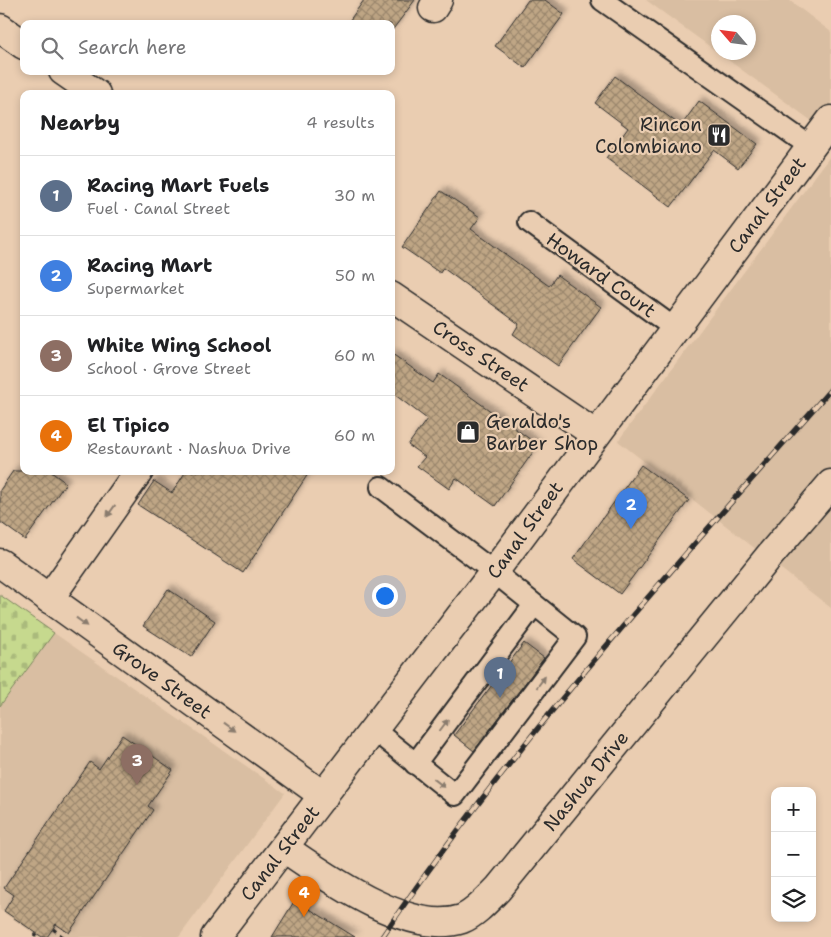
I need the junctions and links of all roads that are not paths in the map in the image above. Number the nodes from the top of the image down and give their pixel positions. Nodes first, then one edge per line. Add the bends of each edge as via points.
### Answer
1 (602, 0) edge
2 (0, 28) edge
3 (20, 41) edge
4 (69, 75) edge
5 (90, 90) edge
6 (831, 120) edge
7 (811, 147) junction
8 (529, 222) dead end
9 (395, 299) edge
10 (674, 328) junction
11 (595, 434) junction
12 (136, 475) edge
13 (831, 484) edge
14 (381, 487) dead end
15 (0, 563) edge
16 (494, 572) junction
17 (49, 598) junction
18 (534, 605) junction
19 (374, 730) junction
20 (415, 764) junction
21 (324, 796) junction
22 (284, 848) junction
23 (215, 937) edge

1 - 7 lane
2 - 3 street
4 - 5 street
6 - 7 street, Canal Street
7 - 10 street, Canal Street
8 - 10 lane, Howard Court
9 - 11 street, Cross Street
10 - 11 street, Canal Street
11 - 16 street, Canal Street
12 -> 17 street
13 - 22 street, Nashua Drive via 498,890 474,912 450,921 398,914 356,894
14 - 16 lane
15 - 17 street, Grove Street
16 - 18 lane
16 - 19 street, Canal Street
17 -> 21 street, Grove Street
20 -> 18 lane
20 -> 18 lane via 455,795 575,637
19 - 20 lane
19 - 21 street, Canal Street
21 - 22 street, Canal Street
22 - 23 street, Canal Street

